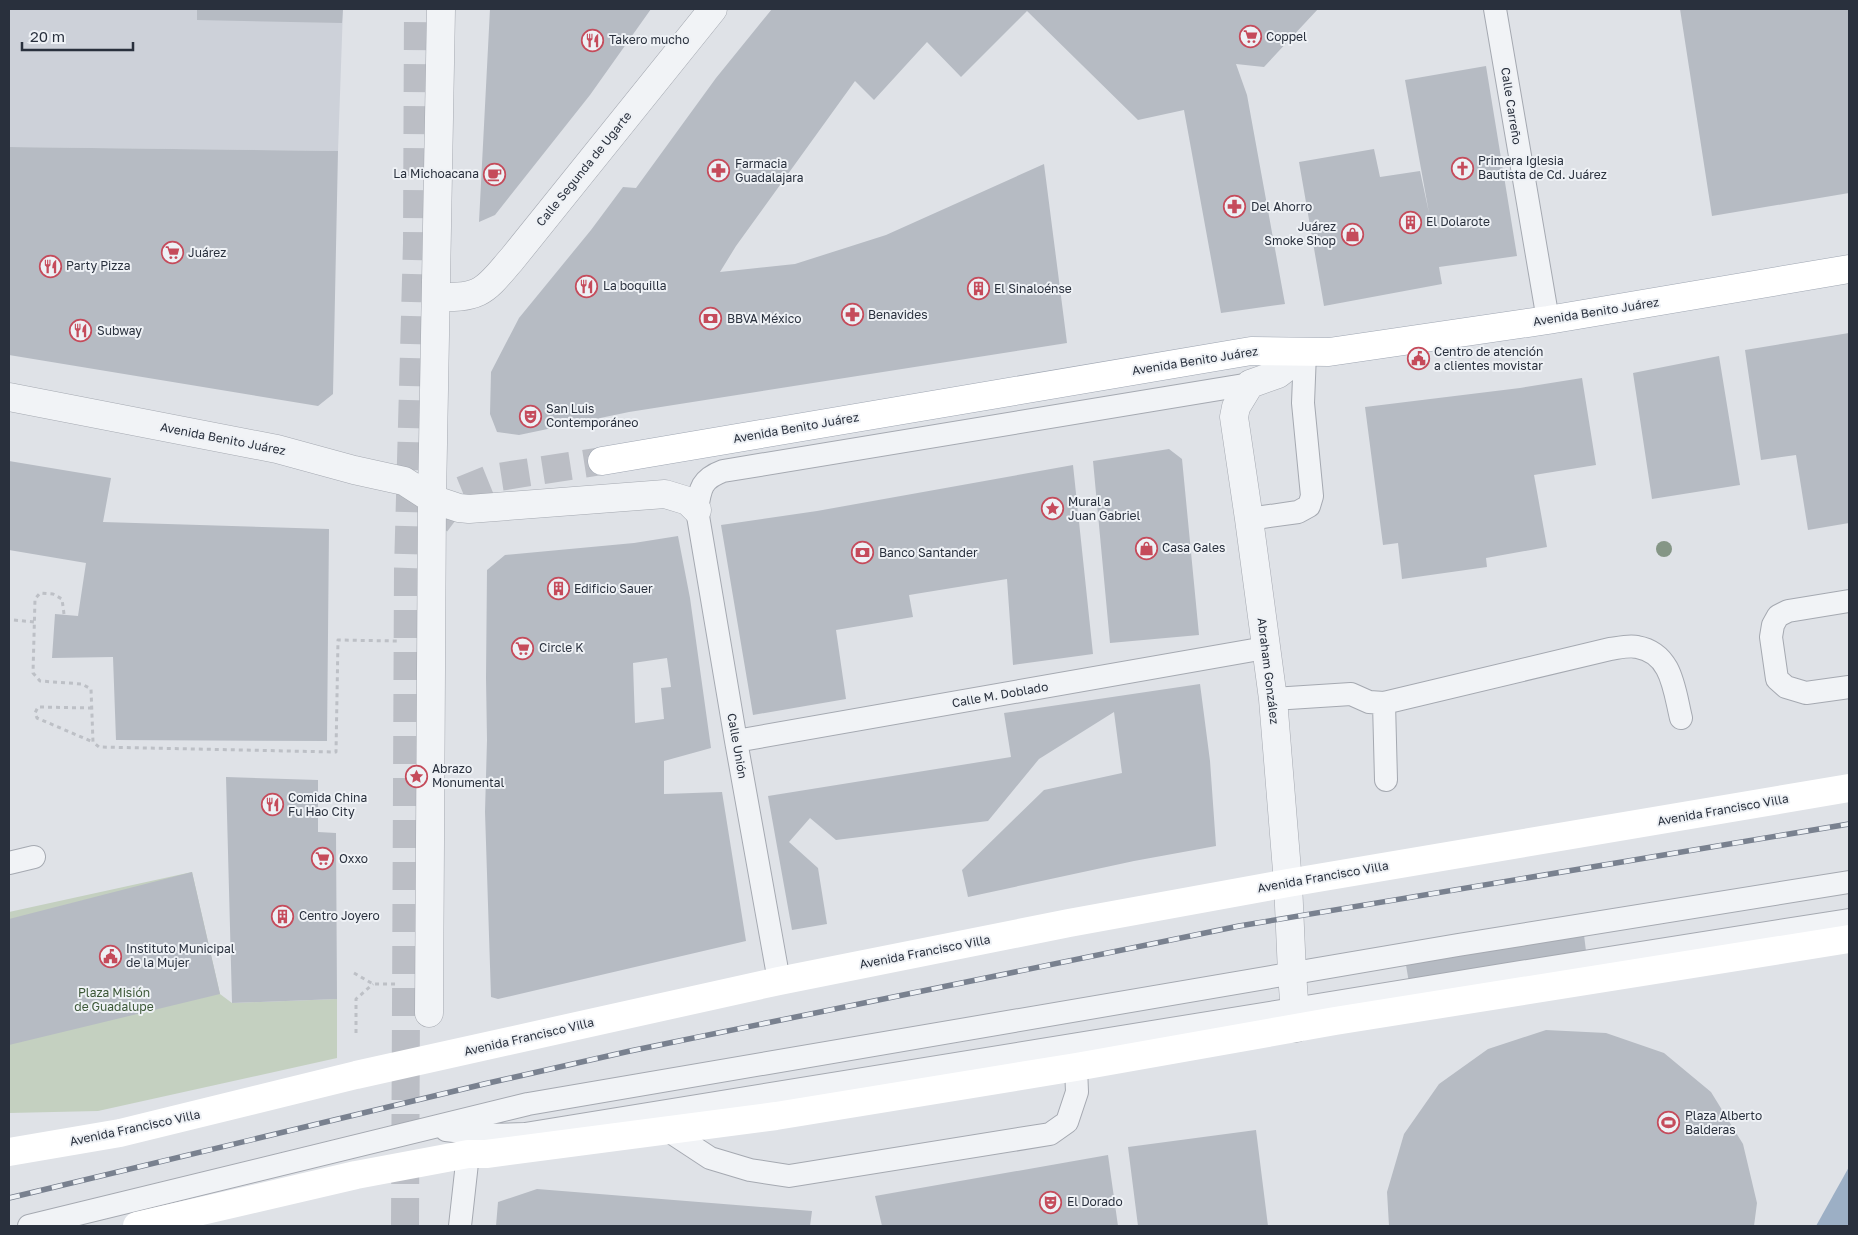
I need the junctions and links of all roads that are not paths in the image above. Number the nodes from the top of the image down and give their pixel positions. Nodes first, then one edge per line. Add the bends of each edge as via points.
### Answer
1 (440, 9) edge
2 (713, 9) edge
3 (1495, 9) edge
4 (1849, 269) edge
5 (436, 297) junction
6 (1548, 320) junction
7 (1305, 353) junction
8 (1250, 384) junction
9 (9, 397) edge
10 (602, 461) tunnel mouth
11 (432, 499) junction
12 (697, 510) junction
13 (1249, 519) junction
14 (1849, 602) edge
15 (1265, 648) junction
16 (1849, 687) edge
17 (1273, 699) junction
18 (1384, 703) junction
19 (1682, 718) dead end
20 (736, 741) junction
21 (1386, 780) dead end
22 (1849, 788) edge
23 (34, 857) dead end
24 (9, 863) edge
25 (1288, 882) junction
26 (1849, 882) edge
27 (1849, 920) edge
28 (1849, 939) edge
29 (1292, 973) junction
30 (779, 981) junction
31 (429, 1013) dead end
32 (1295, 1018) junction
33 (1076, 1067) junction
34 (432, 1128) junction
35 (669, 1131) junction
36 (9, 1152) edge
37 (468, 1154) junction
38 (29, 1226) edge
39 (137, 1226) edge
40 (460, 1226) edge

1 - 5 street
2 - 5 street, Calle Segunda de Ugarte via 492,280 480,292
3 - 6 lane, Calle Carreño
4 - 6 main road, Avenida Benito Juárez
5 - 11 street
6 - 7 main road, Avenida Benito Juárez
7 - 8 street via 1278,374
7 - 10 main road, Avenida Benito Juárez via 1251,351
7 - 13 lane via 1303,403 1312,496 1309,506 1298,512
8 - 12 lane via 723,471 713,475 700,489
8 - 13 street, Abraham González via 1236,407 1234,417
9 - 11 street, Avenida Benito Juárez via 276,449 404,481
11 - 12 street, Avenida Benito Juárez via 469,509 665,494 688,501
11 - 31 street
12 - 20 lane, Calle Unión
13 - 15 street, Abraham González
14 - 16 lane via 1788,611 1778,616 1771,637 1777,679 1786,687 1806,693
15 - 17 street, Abraham González
15 - 20 lane, Calle M. Doblado
17 - 18 lane via 1351,694 1369,702
17 - 25 street, Abraham González
18 - 19 lane via 1610,649 1636,646 1656,654 1670,672
18 - 21 lane
20 - 30 lane, Calle Unión
22 - 25 main road, Avenida Francisco Villa
23 - 24 lane
25 - 29 street, Abraham González
25 - 30 main road, Avenida Francisco Villa
26 - 29 lane
27 - 32 lane
28 - 32 main road
29 - 32 street, Abraham González
29 - 34 lane via 528,1104
30 - 36 main road, Avenida Francisco Villa via 356,1075 120,1133
32 - 33 main road
32 - 34 lane via 525,1134 487,1135
33 - 35 main road
33 - 35 lane via 1077,1092 1066,1122 1050,1134 789,1176 750,1170 710,1158
34 - 38 lane
35 - 37 main road
37 - 39 main road via 356,1175
37 - 40 lane

